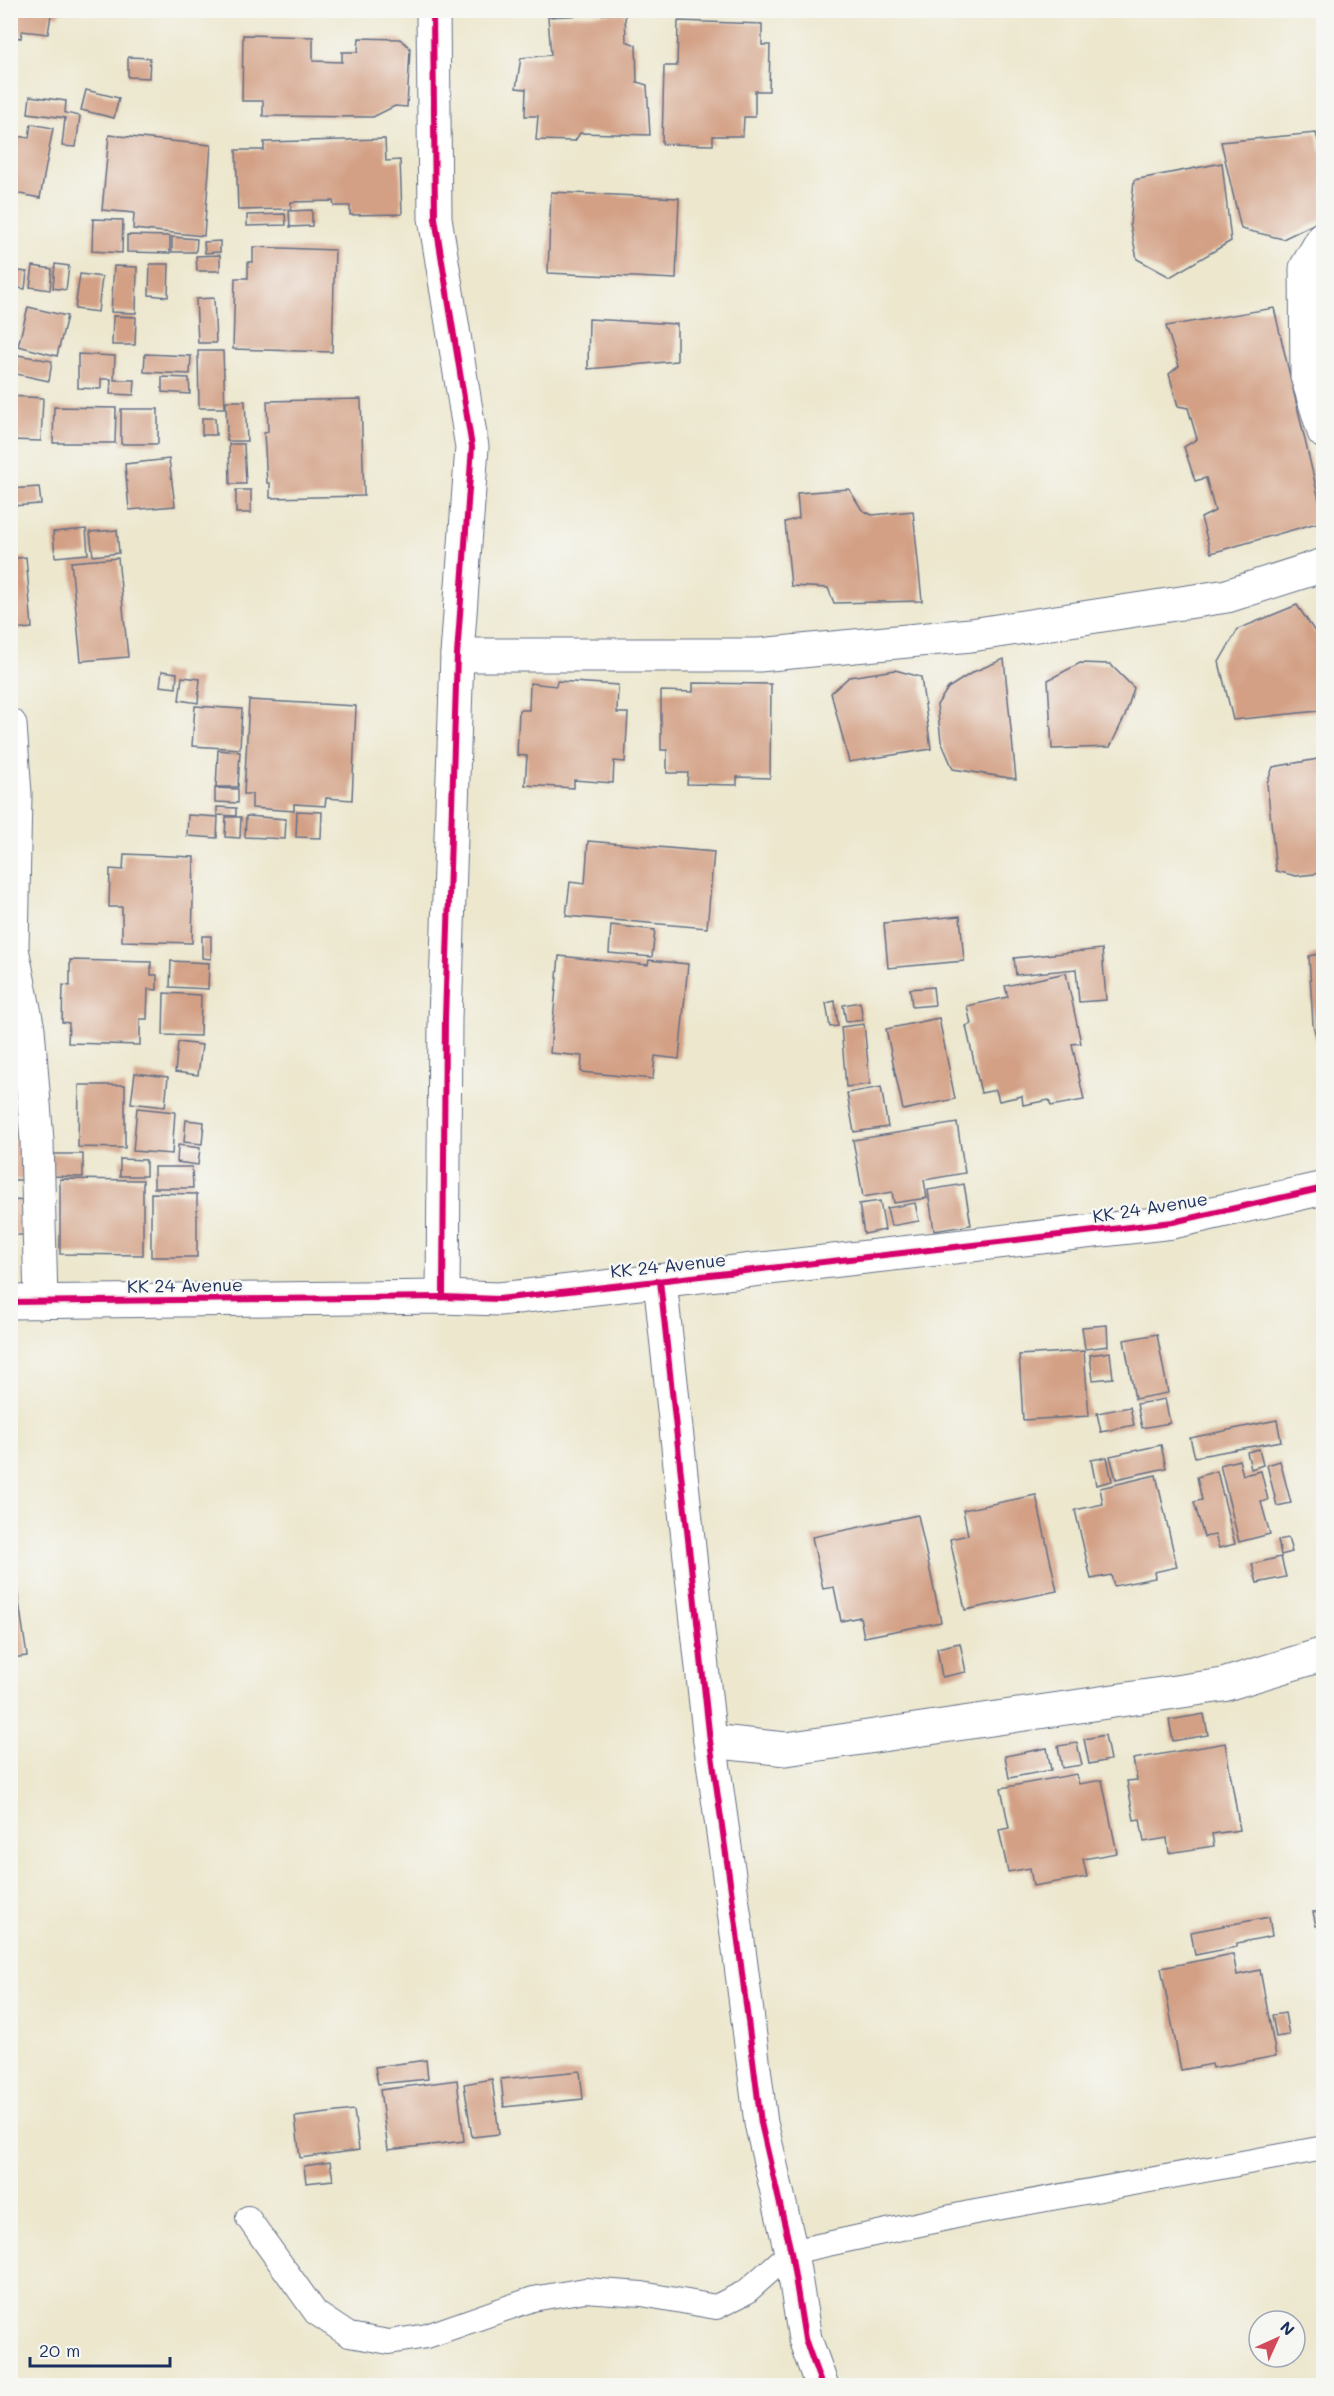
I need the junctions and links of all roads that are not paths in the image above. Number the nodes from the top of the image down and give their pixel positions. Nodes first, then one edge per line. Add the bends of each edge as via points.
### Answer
1 (433, 10) edge
2 (1323, 237) edge
3 (1323, 432) edge
4 (1323, 565) edge
5 (457, 655) junction
6 (10, 726) edge
7 (20, 1071) edge
8 (1323, 1188) edge
9 (660, 1281) junction
10 (443, 1297) junction
11 (26, 1302) edge
12 (1323, 1654) edge
13 (710, 1741) junction
14 (1323, 2148) edge
15 (248, 2218) dead end
16 (791, 2252) junction
17 (822, 2385) edge

1 - 5 street via 435,218 472,447
2 - 3 street via 1306,268 1307,376
4 - 5 street via 1227,596 971,635 759,654
5 - 10 street via 445,1019
6 - 7 street via 15,794 12,949 28,1029
7 - 11 street via 37,1141
8 - 9 street, KK 24 Avenue via 1173,1222
9 - 10 street, KK 24 Avenue via 499,1299
9 - 13 street
10 - 11 street, KK 24 Avenue
12 - 13 street via 1223,1685 786,1749
13 - 16 street via 761,2123
14 - 16 lane via 970,2213
15 - 16 lane via 316,2313 349,2335 389,2342 427,2336 533,2299 585,2290 642,2294 716,2307 746,2292
16 - 17 street via 805,2339

